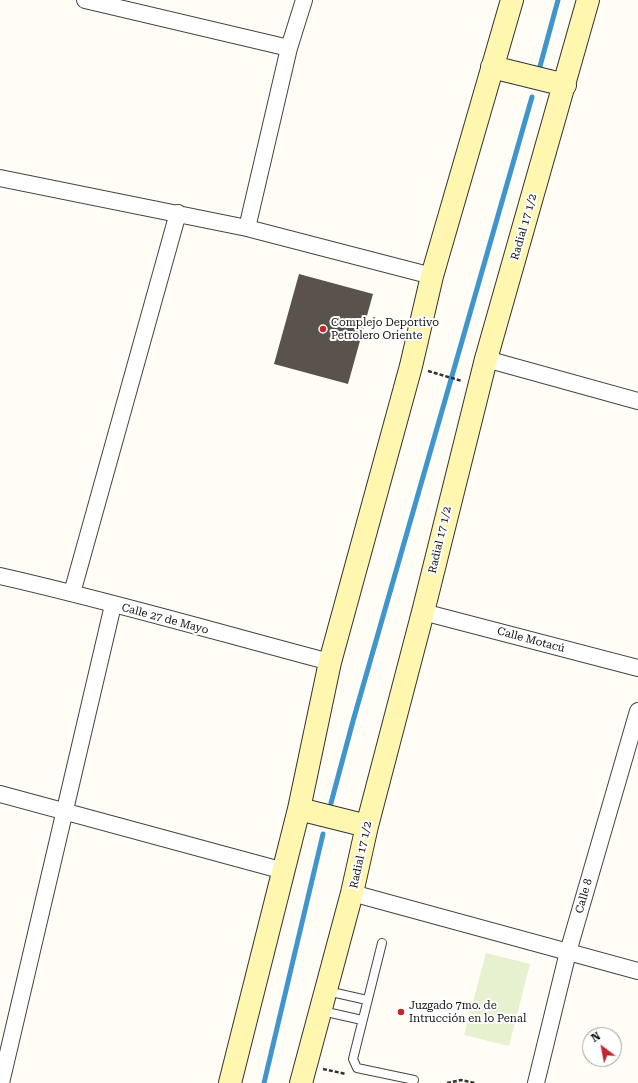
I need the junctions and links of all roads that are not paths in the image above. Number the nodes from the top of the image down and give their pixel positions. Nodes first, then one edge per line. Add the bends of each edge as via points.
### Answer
1 (85, 0) edge
2 (304, 0) edge
3 (512, 0) edge
4 (588, 0) edge
5 (289, 48) junction
6 (492, 66) junction
7 (565, 85) junction
8 (0, 178) edge
9 (178, 214) junction
10 (248, 228) junction
11 (432, 276) junction
12 (486, 359) junction
13 (638, 400) edge
14 (0, 576) edge
15 (72, 592) junction
16 (112, 605) junction
17 (423, 612) junction
18 (330, 662) junction
19 (638, 668) edge
20 (638, 711) edge
21 (0, 794) edge
22 (299, 809) junction
23 (63, 812) junction
24 (367, 826) junction
25 (284, 871) junction
26 (352, 893) junction
27 (382, 943) dead end
28 (568, 952) junction
29 (638, 971) edge
30 (322, 1000) junction
31 (367, 1000) junction
32 (362, 1020) junction
33 (414, 1080) dead end
34 (2, 1083) edge
35 (230, 1083) edge
36 (301, 1083) edge
37 (536, 1083) edge

1 - 5 street
2 - 5 street
3 - 6 main road
4 - 7 main road, Radial 17 1/2
5 - 10 street
6 - 7 main road
6 - 11 main road
7 - 12 main road, Radial 17 1/2
8 - 9 street
9 - 10 street
9 - 15 street
10 - 11 street
11 - 18 main road via 411,366
12 - 13 street
12 - 17 main road, Radial 17 1/2
14 - 15 street, Calle 27 de Mayo
15 - 16 street, Calle 27 de Mayo
16 - 18 street, Calle 27 de Mayo
16 - 23 street
17 - 19 street, Calle Motacú
17 - 24 main road, Radial 17 1/2
18 - 22 main road
20 - 28 street, Calle 8
21 - 23 street
22 - 24 main road
22 - 25 main road
23 - 25 street
23 - 34 street
24 - 26 main road, Radial 17 1/2
25 - 35 main road
26 - 28 street
26 - 30 main road, Radial 17 1/2
27 - 31 lane
28 - 29 street
28 - 37 street, Calle 8
30 - 31 lane
30 - 32 lane
30 - 36 main road, Radial 17 1/2
31 - 32 lane
32 - 33 lane via 353,1059 357,1068

